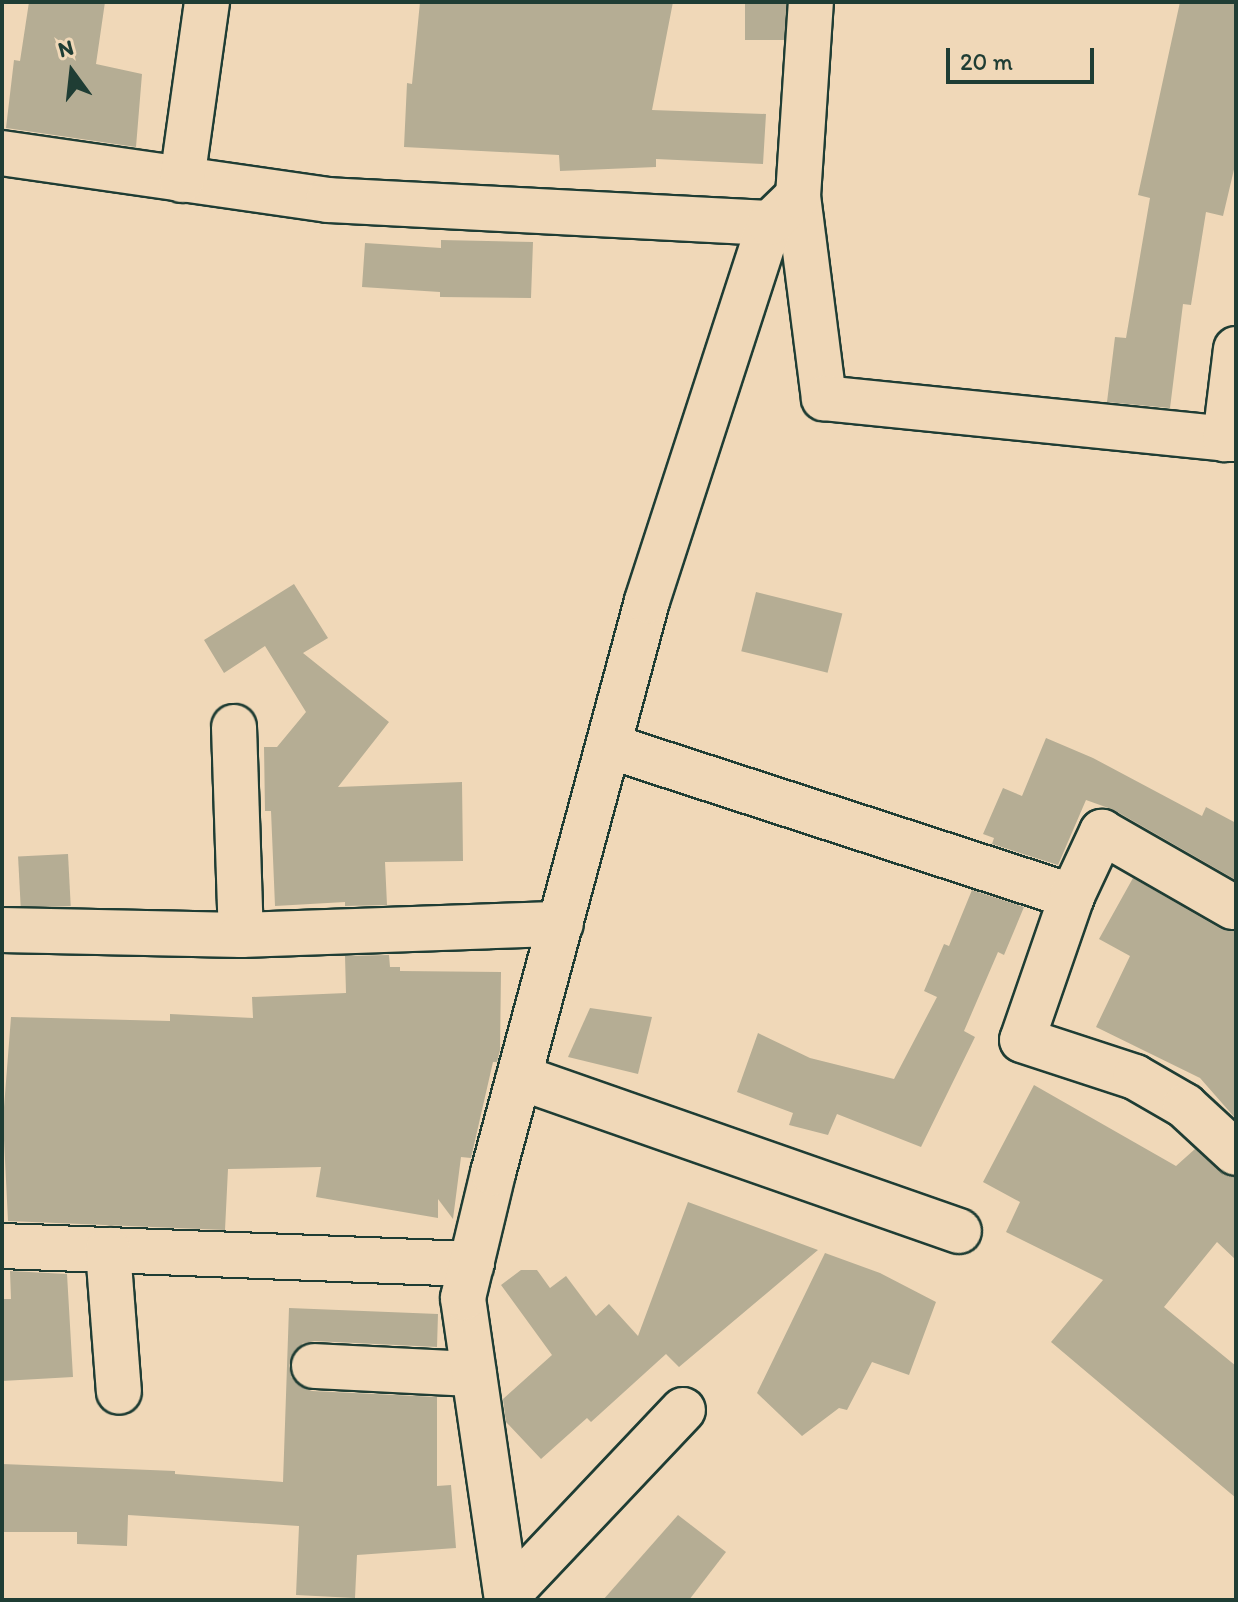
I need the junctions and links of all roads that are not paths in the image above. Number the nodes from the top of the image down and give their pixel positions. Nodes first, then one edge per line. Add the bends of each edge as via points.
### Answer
1 (207, 2) edge
2 (811, 2) edge
3 (2, 153) edge
4 (182, 180) junction
5 (784, 210) junction
6 (1236, 349) edge
7 (1230, 439) edge
8 (234, 727) dead end
9 (609, 746) junction
10 (1072, 896) junction
11 (1233, 907) dead end
12 (561, 924) junction
13 (2, 930) edge
14 (241, 935) junction
15 (519, 1077) junction
16 (1236, 1153) edge
17 (959, 1231) dead end
18 (2, 1246) edge
19 (108, 1250) junction
20 (472, 1264) junction
21 (314, 1366) dead end
22 (474, 1374) junction
23 (119, 1392) dead end
24 (683, 1410) dead end
25 (507, 1598) edge

1 - 4 street
2 - 5 street
3 - 4 street
4 - 5 street via 328,200
5 - 7 street via 824,398
5 - 9 street via 647,601
6 - 7 street
8 - 14 street
9 - 10 street
9 - 12 street
10 - 11 street via 1102,832
10 - 16 street via 1022,1040 1135,1077 1185,1106
12 - 14 street
12 - 15 street
13 - 14 street
15 - 17 street
15 - 20 street
18 - 19 street
19 - 20 street
19 - 23 street
20 - 22 street via 463,1298
21 - 22 street
22 - 25 street
24 - 25 street

